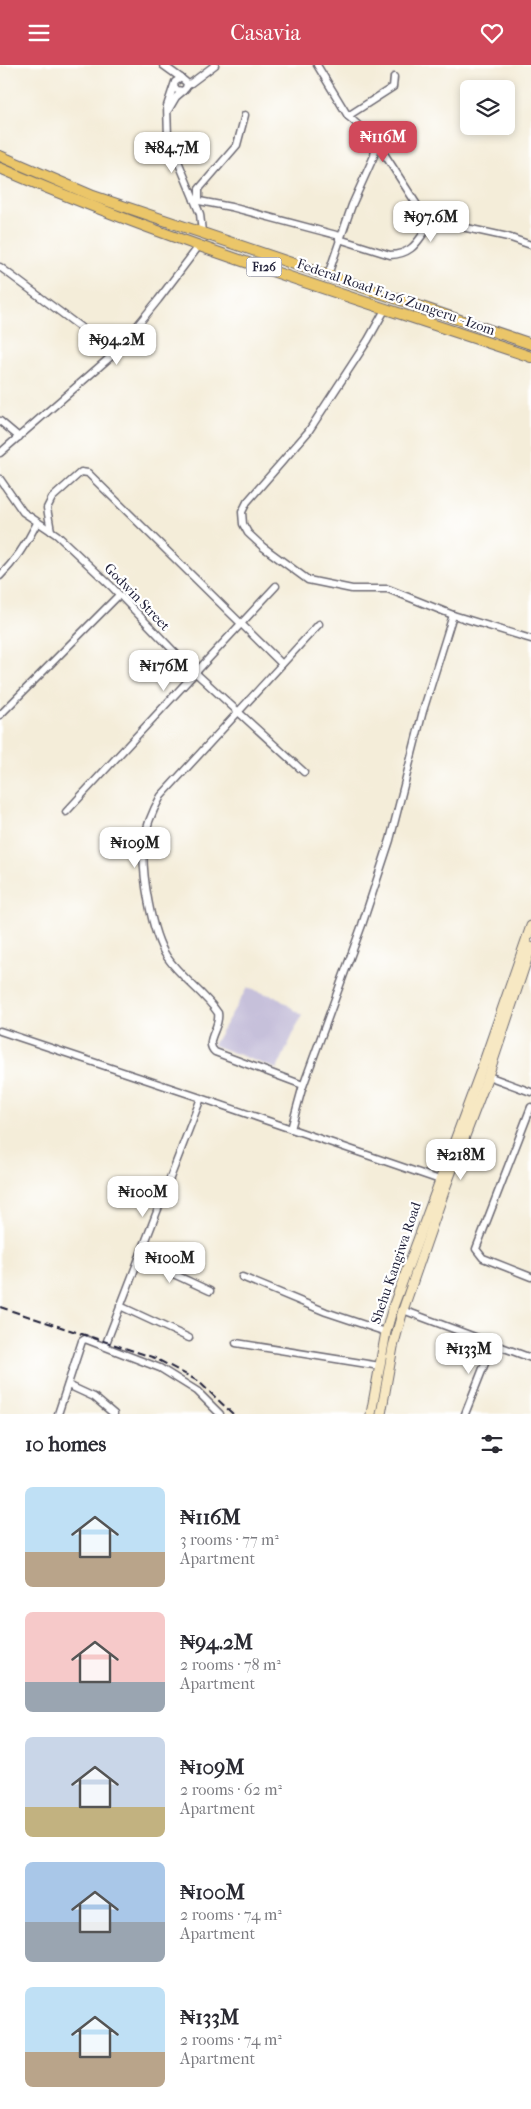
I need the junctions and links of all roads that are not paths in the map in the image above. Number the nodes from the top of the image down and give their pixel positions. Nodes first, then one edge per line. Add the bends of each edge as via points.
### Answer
1 (215, 65) edge
2 (317, 65) edge
3 (394, 77) dead end
4 (184, 84) junction
5 (174, 85) junction
6 (166, 114) junction
7 (245, 115) dead end
8 (348, 116) junction
9 (376, 141) junction
10 (0, 156) edge
11 (0, 168) edge
12 (197, 200) junction
13 (430, 225) junction
14 (202, 233) junction
15 (340, 237) junction
16 (531, 245) edge
17 (199, 246) junction
18 (0, 267) edge
19 (328, 275) junction
20 (386, 308) junction
21 (479, 326) junction
22 (476, 339) junction
23 (531, 344) edge
24 (115, 353) junction
25 (531, 357) edge
26 (0, 421) edge
27 (19, 437) junction
28 (0, 453) edge
29 (0, 479) edge
30 (37, 523) junction
31 (51, 531) junction
32 (0, 576) edge
33 (276, 586) dead end
34 (119, 595) junction
35 (453, 615) junction
36 (319, 624) dead end
37 (240, 625) junction
38 (531, 639) edge
39 (282, 664) junction
40 (196, 673) junction
41 (238, 711) junction
42 (0, 715) edge
43 (304, 772) dead end
44 (66, 812) dead end
45 (531, 926) edge
46 (531, 947) edge
47 (0, 1031) edge
48 (488, 1075) junction
49 (304, 1085) junction
50 (531, 1093) edge
51 (201, 1098) junction
52 (531, 1107) edge
53 (291, 1129) junction
54 (440, 1181) junction
55 (139, 1258) junction
56 (242, 1277) dead end
57 (531, 1277) edge
58 (210, 1291) dead end
59 (120, 1306) junction
60 (403, 1310) junction
61 (386, 1332) junction
62 (189, 1338) dead end
63 (236, 1343) dead end
64 (493, 1343) junction
65 (105, 1346) junction
66 (531, 1357) edge
67 (380, 1366) junction
68 (68, 1385) junction
69 (58, 1414) edge
70 (114, 1414) edge
71 (220, 1414) edge
72 (371, 1414) edge
73 (382, 1414) edge
74 (465, 1414) edge

1 - 4 street
2 - 8 street
3 - 8 street via 392,87
4 - 5 street via 177,90
4 - 5 street via 177,79
4 - 5 street via 163,65
4 - 6 street
5 - 6 street
6 - 12 street via 168,137
7 - 12 street via 237,145 199,189
8 - 9 street
9 - 13 street
9 - 15 street via 374,156
10 - 14 main road, Federal Road F.126 Zungeru - Izom / F126 via 93,196
11 - 17 main road, Federal Road F.126 Zungeru - Izom / F126
12 - 14 street
12 - 15 street
13 - 15 street via 417,244 397,255
13 - 16 street via 438,222 451,224
14 - 19 main road, Federal Road F.126 Zungeru - Izom / F126
15 - 19 street
17 - 20 main road, Federal Road F.126 Zungeru - Izom / F126
17 - 24 street
18 - 24 street
19 - 21 main road, Federal Road F.126 Zungeru - Izom / F126
20 - 22 main road, Federal Road F.126 Zungeru - Izom / F126
20 - 35 street via 308,432 247,502 242,512 243,524 263,547 308,580 352,589 388,589
21 - 22 main road
21 - 23 main road, Federal Road F.126 Zungeru - Izom / F126
22 - 25 main road, Federal Road F.126 Zungeru - Izom / F126
24 - 27 street
26 - 27 street
27 - 28 street
29 - 30 street, Godwin Street via 23,512
30 - 31 street, Godwin Street
30 - 32 street via 15,560
31 - 34 street, Godwin Street
31 - 37 street via 47,512 52,498 81,472 88,473
33 - 37 street
34 - 40 street, Godwin Street
34 - 42 street
35 - 38 street
35 - 49 street via 415,738 390,840
36 - 39 street
37 - 39 street
37 - 40 street
39 - 41 street
40 - 41 street, Godwin Street
40 - 44 street
41 - 43 street, Godwin Street
41 - 49 street via 161,796 154,809 144,843 152,919 167,956 218,1013 210,1047 215,1052
45 - 54 main road, Shehu Kangiwa Road
46 - 48 main road, Shehu Kangiwa Road
47 - 51 street
48 - 50 street
48 - 60 main road, Shehu Kangiwa Road
49 - 53 street
51 - 53 street
51 - 55 street
52 - 57 street via 476,1249 482,1258
53 - 54 street
54 - 61 main road, Shehu Kangiwa Road
55 - 58 street
55 - 59 street
56 - 61 street via 326,1312
59 - 62 street
59 - 65 street
60 - 64 street
60 - 73 main road, Shehu Kangiwa Road
61 - 67 main road, Shehu Kangiwa Road
63 - 67 street
64 - 66 street
64 - 74 street
65 - 68 street via 85,1339 82,1341
65 - 71 street via 160,1368 197,1391
67 - 72 main road, Shehu Kangiwa Road
68 - 69 street
68 - 70 street via 94,1397

